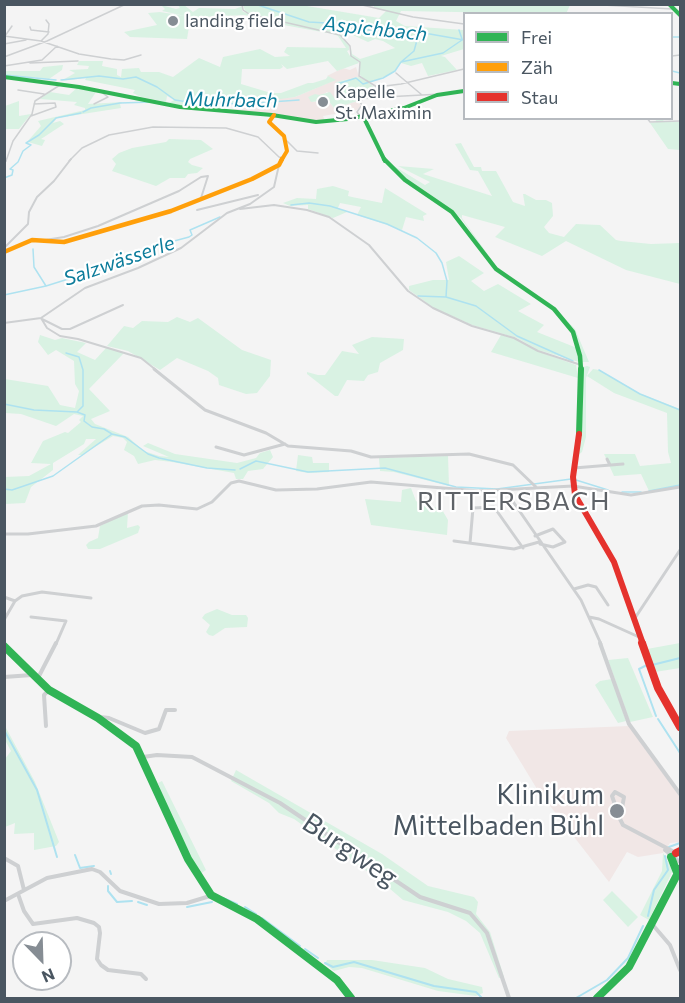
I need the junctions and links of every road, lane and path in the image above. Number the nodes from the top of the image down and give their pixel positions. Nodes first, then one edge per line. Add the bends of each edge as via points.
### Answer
1 (126, 4) edge
2 (242, 4) edge
3 (358, 4) edge
4 (603, 5) edge
5 (670, 7) edge
6 (681, 15) edge
7 (46, 20) dead end
8 (463, 24) edge
9 (12, 26) dead end
10 (30, 27) dead end
11 (49, 32) junction
12 (5, 36) edge
13 (27, 39) junction
14 (41, 41) junction
15 (45, 42) junction
16 (4, 44) edge
17 (57, 46) junction
18 (141, 55) dead end
19 (4, 57) edge
20 (78, 61) dead end
21 (29, 63) junction
22 (4, 66) edge
23 (463, 69) edge
24 (403, 73) dead end
25 (4, 77) edge
26 (387, 82) dead end
27 (408, 82) junction
28 (60, 85) junction
29 (391, 86) junction
30 (377, 87) junction
31 (18, 90) dead end
32 (100, 92) junction
33 (463, 92) edge
34 (442, 93) junction
35 (45, 94) junction
36 (422, 95) junction
37 (377, 97) junction
38 (34, 104) junction
39 (94, 104) dead end
40 (274, 115) junction
41 (31, 116) junction
42 (364, 119) junction
43 (648, 120) edge
44 (681, 121) edge
45 (288, 143) junction
46 (318, 153) dead end
47 (284, 158) junction
48 (279, 165) junction
49 (4, 166) edge
50 (260, 195) junction
51 (197, 202) junction
52 (240, 209) junction
53 (197, 210) dead end
54 (44, 241) junction
55 (4, 250) edge
56 (123, 305) dead end
57 (42, 318) junction
58 (82, 318) dead end
59 (4, 323) edge
60 (86, 323) junction
61 (581, 365) junction
62 (285, 444) junction
63 (216, 447) dead end
64 (607, 459) dead end
65 (623, 464) dead end
66 (610, 465) junction
67 (574, 468) junction
68 (573, 482) junction
69 (535, 486) junction
70 (681, 487) edge
71 (505, 490) junction
72 (4, 534) edge
73 (535, 536) junction
74 (454, 541) dead end
75 (470, 543) junction
76 (540, 543) junction
77 (523, 548) junction
78 (681, 550) edge
79 (574, 589) junction
80 (4, 597) edge
81 (91, 598) dead end
82 (15, 601) junction
83 (608, 605) dead end
84 (31, 617) dead end
85 (589, 617) junction
86 (633, 619) junction
87 (4, 620) edge
88 (639, 637) junction
89 (4, 646) edge
90 (4, 677) edge
91 (34, 677) junction
92 (49, 690) junction
93 (175, 710) dead end
94 (98, 718) junction
95 (46, 726) dead end
96 (681, 727) edge
97 (143, 757) junction
98 (681, 794) edge
99 (620, 819) junction
100 (677, 854) edge
101 (4, 858) edge
102 (681, 862) edge
103 (679, 875) edge
104 (24, 890) junction
105 (18, 894) junction
106 (211, 895) junction
107 (4, 901) edge
108 (652, 924) junction
109 (678, 953) edge
110 (681, 970) edge
111 (146, 978) dead end
112 (351, 999) edge
113 (509, 999) edge
114 (597, 999) edge

1 - 15 street
2 - 30 street via 243,10 278,22 338,34 360,64 359,76
3 - 8 street
4 - 5 street
5 - 6 street
7 - 11 street
9 - 12 street
10 - 11 street
11 - 14 street
12 - 13 street
13 - 14 street
13 - 16 street
14 - 15 street
15 - 17 street
15 - 19 street
17 - 18 street via 123,60
17 - 21 street via 44,59
20 - 21 street
21 - 22 street
23 - 27 street
24 - 27 street via 397,73
25 - 28 street
26 - 29 street
27 - 29 street
27 - 36 street
28 - 32 street
28 - 35 street
29 - 30 street
30 - 37 street
31 - 35 street
32 - 39 street via 108,97
32 - 40 street via 171,106
33 - 34 street
34 - 36 street
34 - 42 street via 410,107
35 - 38 street
36 - 37 street
37 - 42 street via 359,101 362,105 357,112
38 - 41 street
38 - 41 street via 55,103 56,107
40 - 42 street via 316,122
40 - 45 street via 269,122
41 - 49 street via 13,141
42 - 61 street via 381,156 393,170 452,212 501,274 561,316 573,332
43 - 44 street
45 - 46 street via 297,151
45 - 47 street
47 - 48 street
47 - 55 street via 258,137 226,128 153,127 119,133 90,144 73,156 37,197 28,224
48 - 50 street via 273,188
48 - 51 street
50 - 52 street
50 - 53 street
51 - 54 street via 71,241
51 - 54 street via 204,194 208,176 98,226
52 - 57 street via 227,213 181,248 85,288
52 - 61 street via 274,205 329,217 369,245 408,291 433,308
54 - 55 street via 32,240
56 - 60 street
57 - 59 street
57 - 60 street via 62,329
57 - 62 street via 47,328 60,336 141,358 205,410
58 - 60 street
61 - 67 street
62 - 63 street via 244,455
62 - 69 street via 371,457 469,454 513,465
64 - 66 street
65 - 66 street
66 - 67 street
67 - 68 street
68 - 69 street
68 - 70 street via 631,495
68 - 86 street via 584,514 615,562
69 - 71 street
71 - 72 street via 371,482 276,490 235,481 197,509 142,506 96,526
71 - 73 street
73 - 76 street
73 - 76 street via 552,529 565,542 553,547
74 - 75 street
75 - 77 street
75 - 77 street via 473,508 489,506 496,508
76 - 77 street
76 - 79 street
78 - 86 street
79 - 83 street via 596,587
79 - 85 street
80 - 82 street
81 - 82 street via 42,592
82 - 87 street
84 - 91 street via 66,621 48,662
85 - 88 street
85 - 98 street via 629,724
86 - 88 street
88 - 96 street via 662,696
89 - 91 street
90 - 91 street
91 - 92 street
92 - 94 street
92 - 95 street via 44,695
93 - 94 street via 165,710 159,729 145,733 109,718
94 - 97 street via 131,741
97 - 106 street via 188,859
97 - 113 street, Burgweg via 192,757 280,803 420,897 470,913 487,933
99 - 99 street via 624,797 615,792 612,796
99 - 100 street via 623,825
100 - 102 street
100 - 103 street
101 - 104 street via 18,866
103 - 108 street
104 - 105 street
104 - 106 street via 47,878 92,870 100,872 120,891 159,904 187,903
105 - 107 street
105 - 111 street via 33,924 77,918 94,923 99,927 97,959 101,965
106 - 112 street via 257,920 334,976
108 - 109 street
108 - 114 street via 629,967
109 - 110 street

